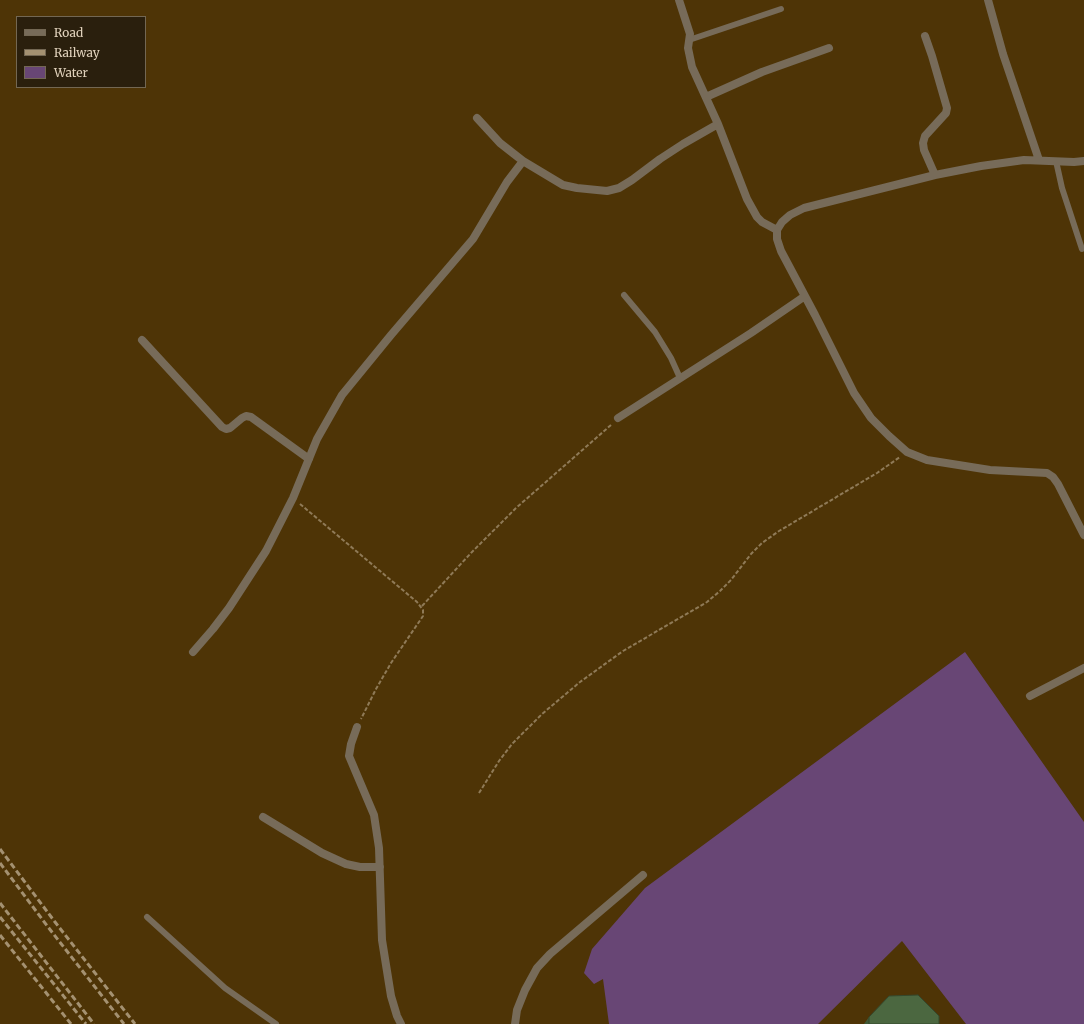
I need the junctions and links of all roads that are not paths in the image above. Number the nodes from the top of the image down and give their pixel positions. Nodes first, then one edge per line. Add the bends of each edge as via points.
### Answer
1 (679, 0) edge
2 (988, 0) edge
3 (781, 9) dead end
4 (925, 36) dead end
5 (689, 40) junction
6 (829, 48) dead end
7 (706, 97) junction
8 (476, 118) dead end
9 (718, 124) junction
10 (1039, 160) junction
11 (523, 161) junction
12 (1056, 161) junction
13 (1084, 161) edge
14 (935, 175) junction
15 (777, 230) junction
16 (1082, 249) dead end
17 (624, 295) dead end
18 (805, 296) junction
19 (142, 340) dead end
20 (680, 378) junction
21 (618, 418) road end
22 (309, 459) junction
23 (1084, 535) edge
24 (193, 652) dead end
25 (1084, 668) edge
26 (1030, 696) dead end
27 (357, 727) road end
28 (263, 818) dead end
29 (380, 867) junction
30 (643, 875) dead end
31 (148, 917) dead end
32 (276, 1024) edge
33 (401, 1024) edge
34 (515, 1024) edge

1 - 5 street via 688,24
2 - 10 street via 1002,54
3 - 5 lane
4 - 14 street via 947,108 946,113 925,136 923,143
5 - 7 street via 689,57
6 - 7 street via 762,72
7 - 9 street
8 - 11 street
9 - 11 street via 678,147 619,188 607,191 563,185
9 - 15 street via 753,212 762,222
10 - 12 street
10 - 14 street via 1005,162
11 - 22 street via 507,182 473,239 342,395
12 - 13 street
12 - 16 lane
14 - 15 street via 804,208 790,215
15 - 18 street via 781,251
17 - 20 lane via 655,332
18 - 20 street
18 - 23 street via 854,392 871,418 889,436 908,452 927,460 990,470 1047,473 1058,484
19 - 22 street via 222,427 230,428 242,418 251,417
20 - 21 street
22 - 24 street via 293,498 266,551 246,584
25 - 26 street
27 - 29 street via 349,756 374,815
28 - 29 street via 322,853 346,864
29 - 33 street via 385,963 391,996
30 - 34 street via 537,968 517,1010
31 - 32 lane via 225,988

